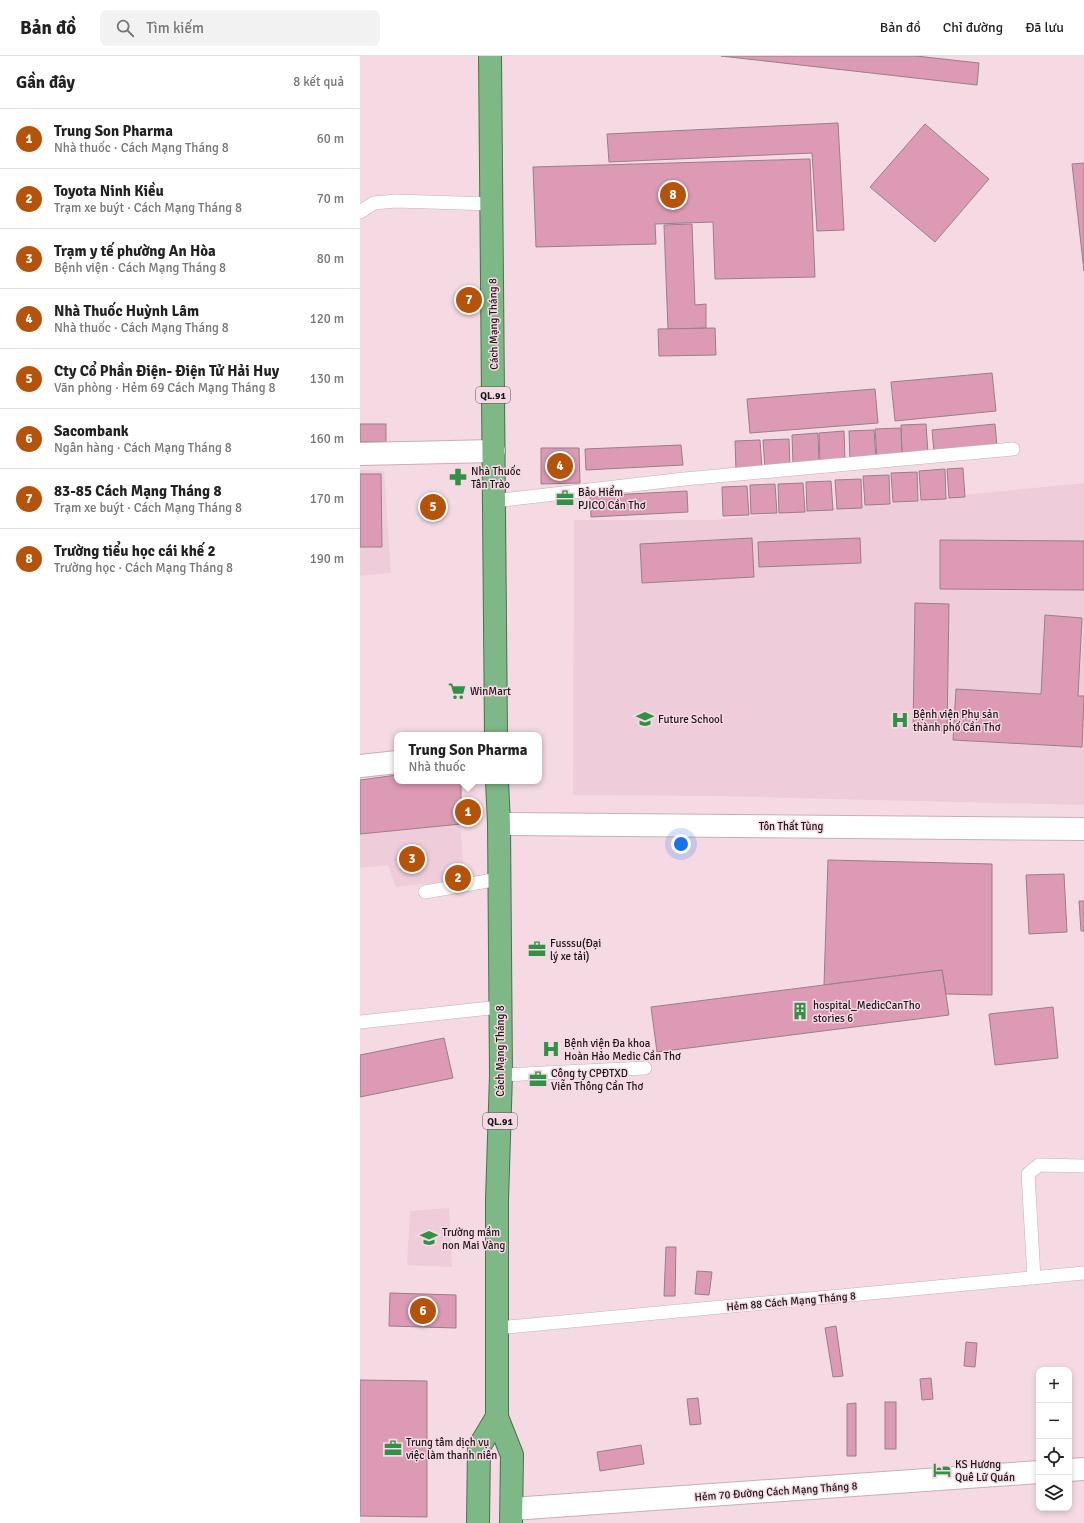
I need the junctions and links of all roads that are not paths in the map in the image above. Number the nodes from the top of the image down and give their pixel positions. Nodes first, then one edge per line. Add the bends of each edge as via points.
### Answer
1 (490, 56) edge
2 (492, 204) junction
3 (360, 212) edge
4 (1013, 449) dead end
5 (494, 451) junction
6 (360, 454) edge
7 (494, 501) junction
8 (496, 732) edge
9 (394, 762) edge
10 (360, 766) edge
11 (497, 784) edge
12 (499, 824) junction
13 (1084, 829) edge
14 (499, 879) junction
15 (425, 892) dead end
16 (500, 1007) junction
17 (360, 1022) edge
18 (645, 1068) dead end
19 (501, 1075) junction
20 (1084, 1166) edge
21 (1084, 1273) edge
22 (1034, 1278) junction
23 (497, 1328) junction
24 (497, 1418) junction
25 (1084, 1469) edge
26 (1072, 1470) edge
27 (1036, 1472) edge
28 (512, 1516) edge
29 (478, 1523) edge

1 - 2 highway, Cách Mạng Tháng 8 / QL.91
2 - 3 lane via 396,201 374,203
2 - 5 highway, Cách Mạng Tháng 8 / QL.91
4 - 7 lane
5 - 6 street
5 - 7 highway, Cách Mạng Tháng 8 / QL.91
7 - 8 highway, Cách Mạng Tháng 8 / QL.91
9 - 10 street
11 - 12 highway, Cách Mạng Tháng 8 / QL.91
12 - 13 street, Tôn Thất Tùng
12 - 14 highway, Cách Mạng Tháng 8 / QL.91
14 - 15 lane
14 - 16 highway, Cách Mạng Tháng 8 / QL.91
16 - 17 lane
16 - 19 highway, Cách Mạng Tháng 8 / QL.91
18 - 19 lane
19 - 23 highway, Cách Mạng Tháng 8 / QL.91
20 - 22 lane via 1039,1165 1028,1174
21 - 22 lane, Hẻm 88 Cách Mạng Tháng 8
22 - 23 lane, Hẻm 88 Cách Mạng Tháng 8
23 - 24 highway, Cách Mạng Tháng 8 / QL.91
24 - 28 highway, Cách Mạng Tháng 8 / QL.91 via 512,1455
24 - 29 highway via 479,1447
25 - 26 street
27 - 28 street, Hẻm 70 Đường Cách Mạng Tháng 8

